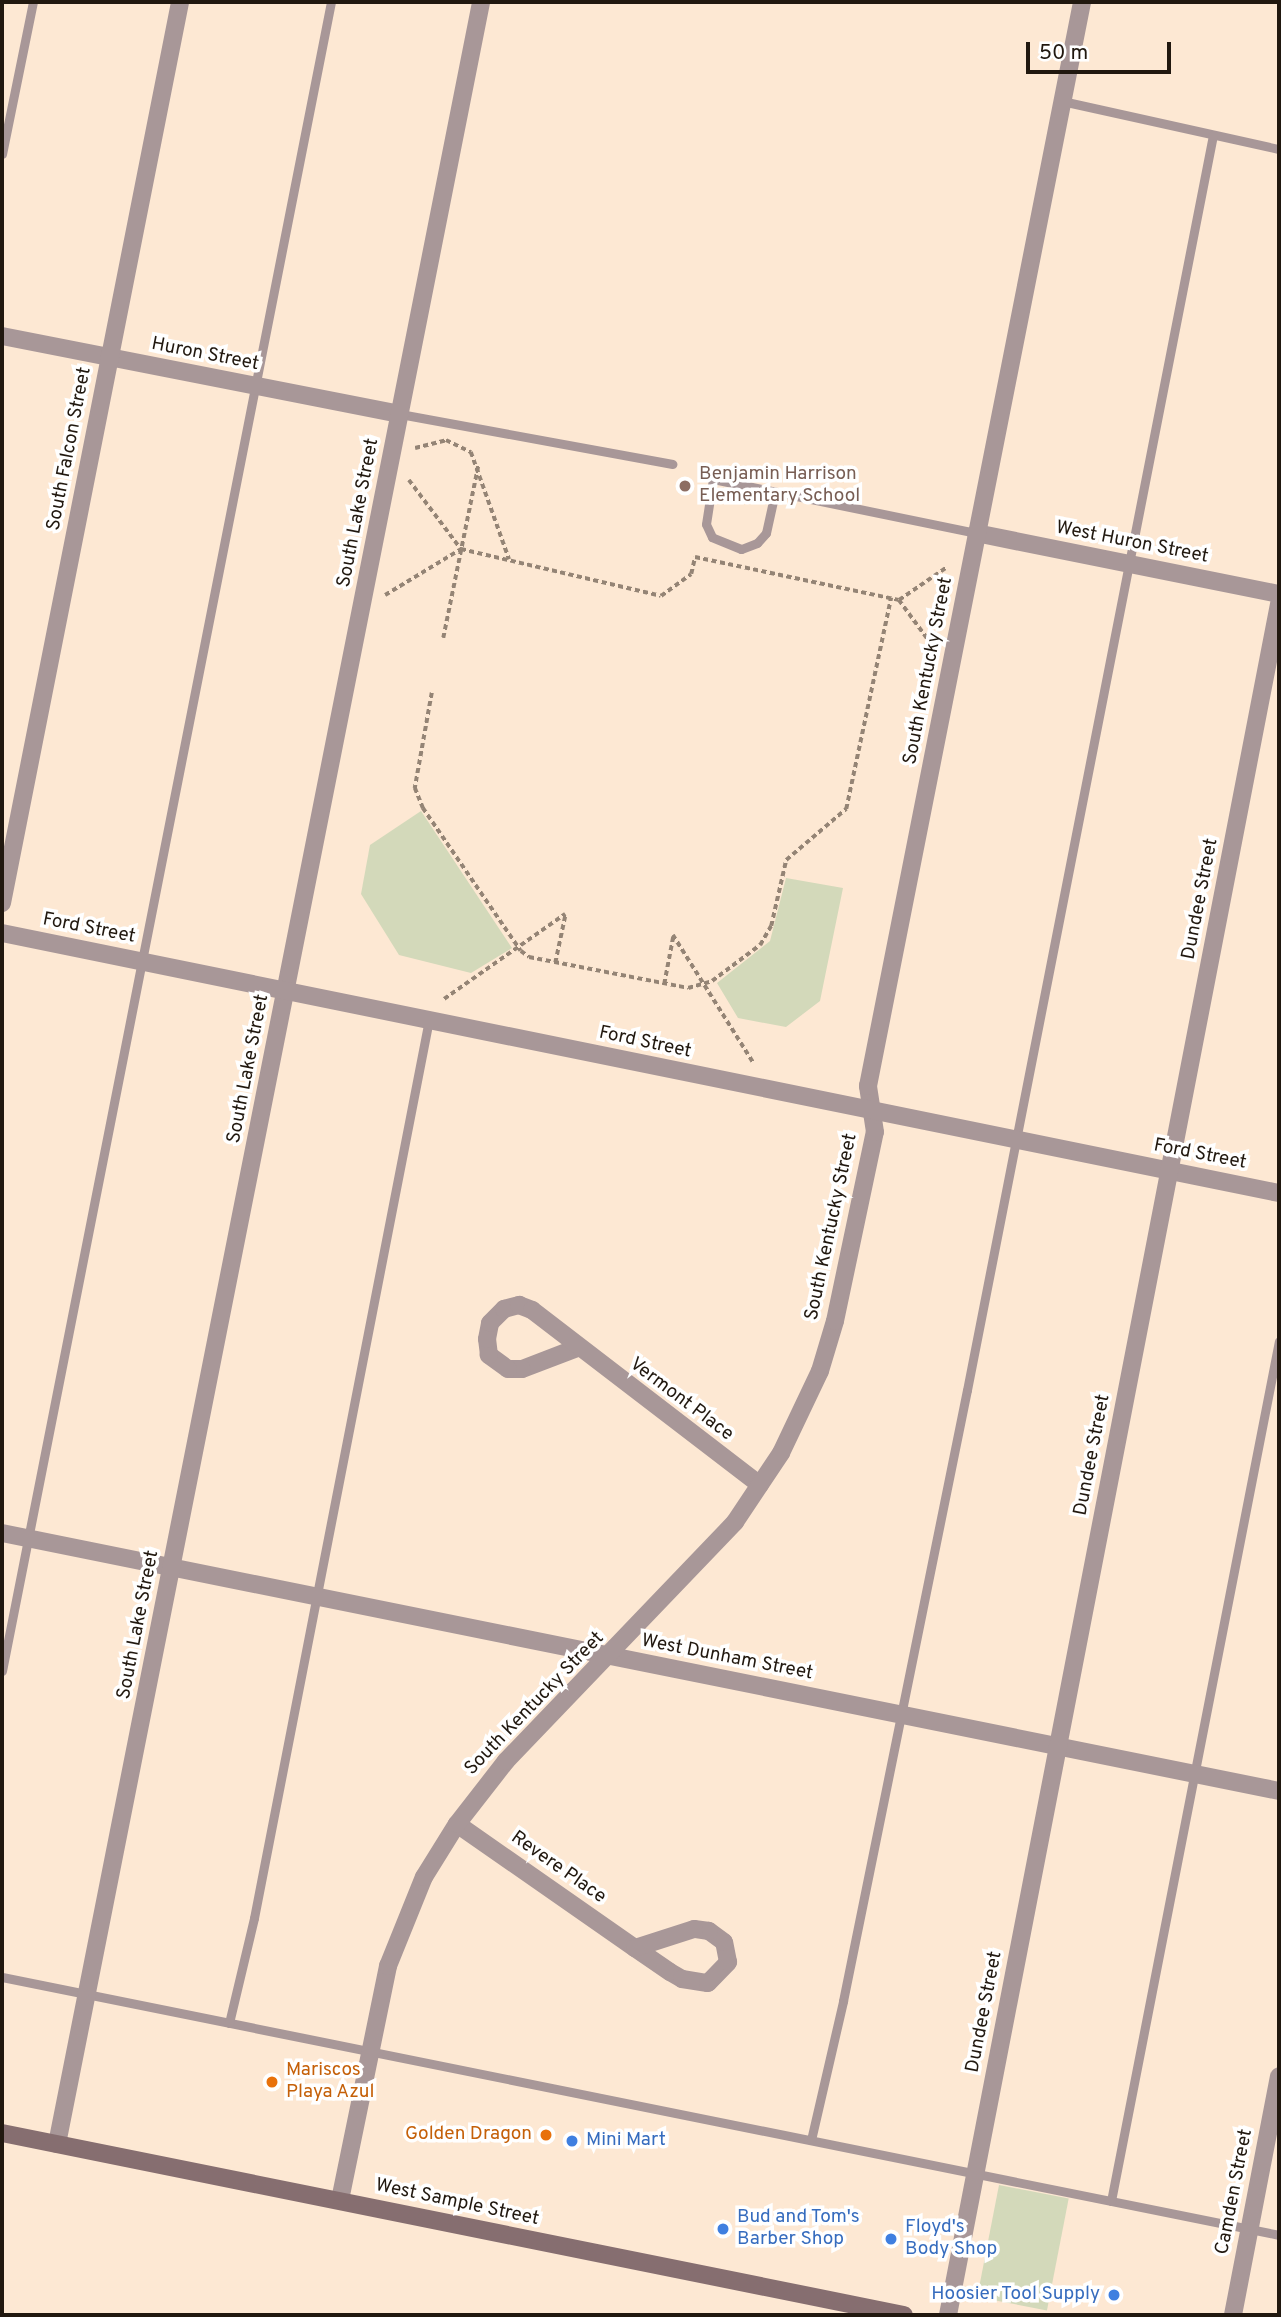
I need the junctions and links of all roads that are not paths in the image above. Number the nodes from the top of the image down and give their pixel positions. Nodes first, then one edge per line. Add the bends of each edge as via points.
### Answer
1 (33, 2) edge
2 (180, 2) edge
3 (331, 2) edge
4 (481, 2) edge
5 (1082, 2) edge
6 (1062, 101) junction
7 (1213, 135) junction
8 (1279, 149) edge
9 (2, 154) edge
10 (2, 337) edge
11 (110, 358) junction
12 (255, 386) junction
13 (400, 414) junction
14 (672, 464) dead end
15 (775, 492) junction
16 (976, 533) junction
17 (1130, 564) junction
18 (1279, 594) edge
19 (1279, 604) edge
20 (2, 903) edge
21 (2, 933) edge
22 (142, 961) junction
23 (286, 990) junction
24 (429, 1018) junction
25 (871, 1111) junction
26 (1013, 1139) junction
27 (1170, 1170) junction
28 (1279, 1193) edge
29 (1279, 1341) edge
30 (577, 1348) junction
31 (760, 1485) junction
32 (2, 1533) edge
33 (27, 1538) junction
34 (172, 1566) junction
35 (317, 1595) junction
36 (610, 1656) junction
37 (2, 1671) edge
38 (900, 1714) junction
39 (1057, 1746) junction
40 (1195, 1773) junction
41 (1279, 1791) edge
42 (457, 1824) junction
43 (635, 1948) junction
44 (2, 1977) edge
45 (87, 1995) junction
46 (229, 2023) junction
47 (369, 2051) junction
48 (1279, 2076) edge
49 (2, 2133) edge
50 (811, 2140) junction
51 (57, 2144) junction
52 (976, 2175) junction
53 (340, 2200) junction
54 (1111, 2201) junction
55 (1250, 2229) junction
56 (1279, 2235) edge
57 (904, 2315) edge
58 (948, 2315) edge
59 (1233, 2315) edge

1 - 9 lane
2 - 11 street, South Falcon Street
3 - 12 lane
4 - 13 street, South Lake Street
5 - 6 street, South Kentucky Street
6 - 7 lane
6 - 16 street, South Kentucky Street
7 - 8 lane
7 - 17 lane
10 - 11 street, Huron Street
11 - 12 street, Huron Street
11 - 20 street, South Falcon Street
12 - 13 street, Huron Street
12 - 22 lane
13 - 14 lane
13 - 23 street, South Lake Street
15 - 15 lane via 713,479 706,524 712,537 741,549 757,543 766,533
15 - 16 lane
16 - 17 street, West Huron Street
16 - 25 street, South Kentucky Street via 868,1086
17 - 18 street, West Huron Street
17 - 26 lane
19 - 27 street, Dundee Street
21 - 22 street, Ford Street
22 - 23 street, Ford Street
22 - 33 lane
23 - 24 street, Ford Street
23 - 34 street, South Lake Street
24 - 25 street, Ford Street
24 - 35 lane
25 - 26 street, Ford Street
25 - 31 street, South Kentucky Street via 875,1132 835,1321 805,1410
26 - 27 street, Ford Street
26 - 38 lane
27 - 28 street, Ford Street
27 - 39 street, Dundee Street
29 - 40 lane
30 - 30 street, Vermont Place via 533,1310 519,1305 504,1309 490,1323 489,1356 508,1369 522,1369
30 - 31 street, Vermont Place
31 - 36 street, South Kentucky Street via 735,1522
32 - 33 street, West Dunham Street
33 - 34 street, West Dunham Street
33 - 37 lane
34 - 35 street, West Dunham Street
34 - 45 street, South Lake Street
35 - 36 street, West Dunham Street
35 - 46 lane
36 - 38 street, West Dunham Street
36 - 42 street, South Kentucky Street via 506,1761
38 - 39 street, West Dunham Street
38 - 50 lane
39 - 40 street, West Dunham Street
39 - 52 street, Dundee Street
40 - 41 street, West Dunham Street
40 - 54 lane
42 - 43 street, Revere Place
42 - 47 street, South Kentucky Street via 405,1918 388,1966
43 - 43 street, Revere Place via 695,1984 708,1983 728,1962 724,1942 709,1931 694,1929
44 - 45 lane
45 - 46 lane
45 - 51 street, South Lake Street
46 - 47 lane
47 - 50 lane
47 - 53 street, South Kentucky Street
48 - 55 street, Camden Street
49 - 51 main road, West Sample Street
50 - 52 lane
51 - 53 main road, West Sample Street
52 - 54 lane
52 - 58 street, Dundee Street
53 - 57 main road, West Sample Street
54 - 55 lane
55 - 56 lane
55 - 59 street, Camden Street

